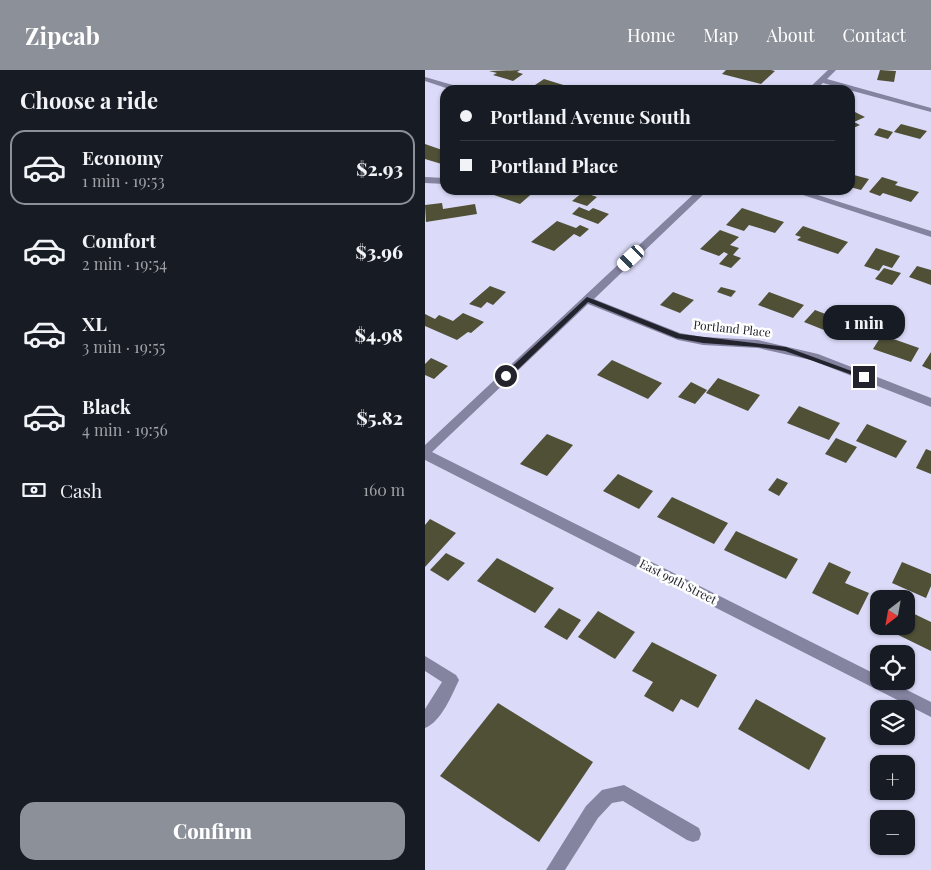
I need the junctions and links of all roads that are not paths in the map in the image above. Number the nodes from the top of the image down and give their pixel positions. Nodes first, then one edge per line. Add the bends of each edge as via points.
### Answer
1 (832, 70) edge
2 (425, 79) edge
3 (821, 80) junction
4 (444, 85) edge
5 (816, 85) edge
6 (839, 85) edge
7 (855, 89) edge
8 (931, 110) edge
9 (425, 180) edge
10 (440, 181) edge
11 (698, 195) edge
12 (809, 195) edge
13 (931, 234) edge
14 (587, 300) junction
15 (931, 403) edge
16 (425, 453) edge
17 (425, 663) edge
18 (931, 710) edge
19 (425, 721) edge
20 (693, 834) dead end
21 (555, 870) edge

1 - 3 street
2 - 4 street
3 - 5 street
3 - 6 street
7 - 8 street
9 - 10 street
11 - 14 street
12 - 13 street
14 - 15 street, Portland Place via 678,336 758,344 814,357
14 - 16 street
16 - 18 street, East 99th Street
17 - 19 street via 451,680
20 - 21 street via 624,793 609,796 593,812

